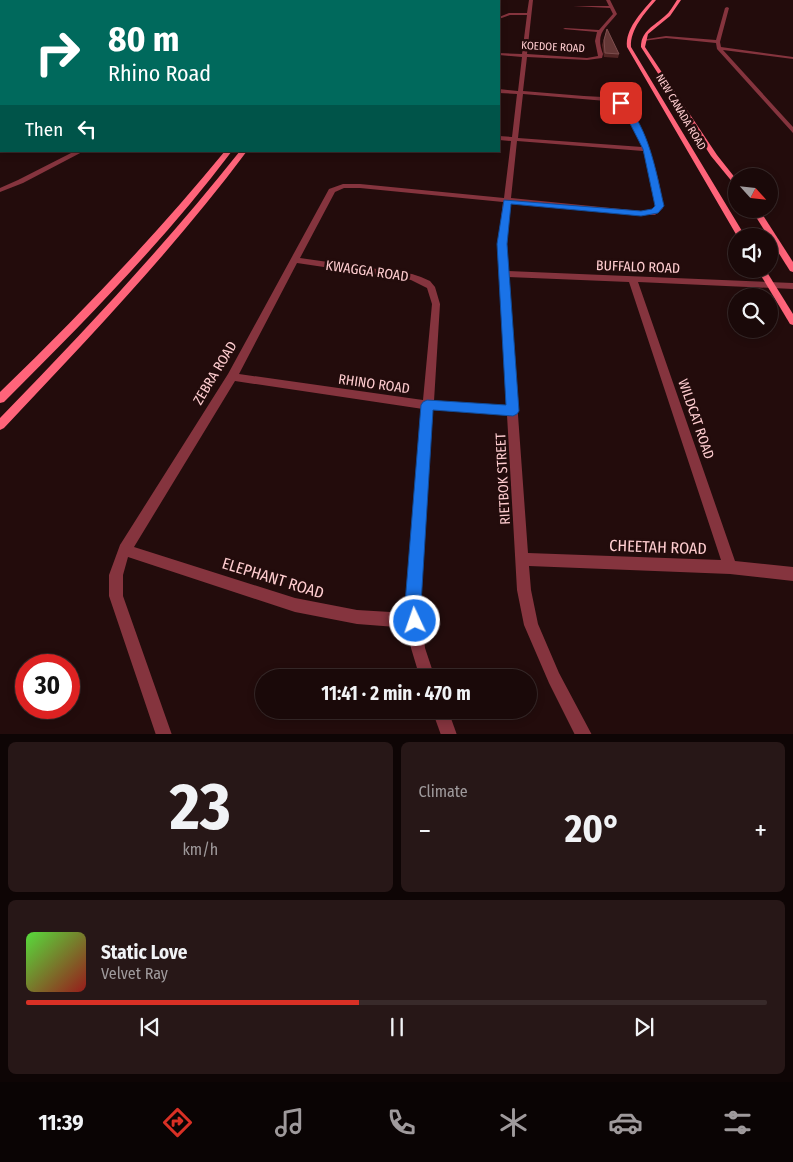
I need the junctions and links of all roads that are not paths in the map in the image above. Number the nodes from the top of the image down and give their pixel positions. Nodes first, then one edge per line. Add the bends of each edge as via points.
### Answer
1 (531, 0) edge
2 (608, 0) edge
3 (654, 0) edge
4 (680, 0) edge
5 (576, 6) dead end
6 (612, 7) junction
7 (726, 8) dead end
8 (529, 14) junction
9 (500, 18) edge
10 (566, 28) dead end
11 (652, 28) junction
12 (599, 30) junction
13 (666, 37) junction
14 (643, 40) junction
15 (718, 42) junction
16 (719, 48) junction
17 (500, 54) edge
18 (524, 56) junction
19 (793, 58) edge
20 (500, 91) edge
21 (519, 92) junction
22 (793, 131) edge
23 (500, 138) edge
24 (514, 139) junction
25 (647, 149) junction
26 (80, 152) edge
27 (228, 152) edge
28 (243, 152) edge
29 (728, 173) edge
30 (0, 190) edge
31 (507, 201) junction
32 (761, 218) edge
33 (736, 228) edge
34 (294, 260) junction
35 (791, 266) edge
36 (503, 274) junction
37 (767, 278) edge
38 (633, 281) junction
39 (772, 286) junction
40 (793, 286) edge
41 (793, 322) edge
42 (232, 377) junction
43 (0, 399) edge
44 (427, 405) junction
45 (513, 411) junction
46 (0, 425) edge
47 (125, 550) junction
48 (522, 559) junction
49 (730, 567) junction
50 (793, 574) edge
51 (415, 621) junction
52 (425, 669) edge
53 (443, 719) edge
54 (164, 734) edge
55 (449, 734) edge
56 (584, 734) edge

1 - 8 street, RIETBOK STREET
2 - 6 street
3 - 33 main road, NEW CANADA ROAD via 631,33 628,48
4 - 11 main road
5 - 6 street
6 - 12 street, KOEDOE ROAD via 615,14
7 - 15 street
8 - 9 street
8 - 18 street, RIETBOK STREET
10 - 12 street
11 - 13 street
11 - 14 main road
12 - 18 street, KOEDOE ROAD via 597,41 601,54 598,58
13 - 14 street
13 - 15 street
14 - 29 main road, NEW CANADA ROAD via 649,58
15 - 16 street
16 - 19 street
16 - 22 street
17 - 18 street, KOEDOE ROAD
18 - 21 street, RIETBOK STREET
20 - 21 street
21 - 24 street, RIETBOK STREET
21 - 25 street via 619,102 627,109
23 - 24 street
24 - 25 street
24 - 31 street, RIETBOK STREET
25 - 31 street, ZEBRA ROAD via 660,204 655,211 641,213
26 - 30 street
27 - 43 main road via 124,272
28 - 46 main road via 128,290
31 - 34 street, ZEBRA ROAD via 343,186 332,191
31 - 36 street, RIETBOK STREET via 502,244
32 - 35 main road
34 - 42 street, ZEBRA ROAD
34 - 44 street, KWAGGA ROAD via 412,277 432,286 436,304
36 - 38 street, BUFFALO ROAD
36 - 45 street, RIETBOK STREET
37 - 39 main road
38 - 39 street, BUFFALO ROAD
38 - 49 street, WILDCAT ROAD
39 - 40 street, BUFFALO ROAD
39 - 41 main road
42 - 44 street, RHINO ROAD
42 - 47 street, ZEBRA ROAD
44 - 45 street, RHINO ROAD
44 - 51 street, KWAGGA ROAD via 413,604
45 - 48 street, RIETBOK STREET
47 - 51 street, ELEPHANT ROAD via 295,605 357,617
47 - 54 street, ZEBRA ROAD via 115,575 116,596
48 - 49 street, CHEETAH ROAD
48 - 56 street, RIETBOK STREET via 531,625
49 - 50 street, CHEETAH ROAD
51 - 52 street, KWAGGA ROAD via 418,648
53 - 55 street

